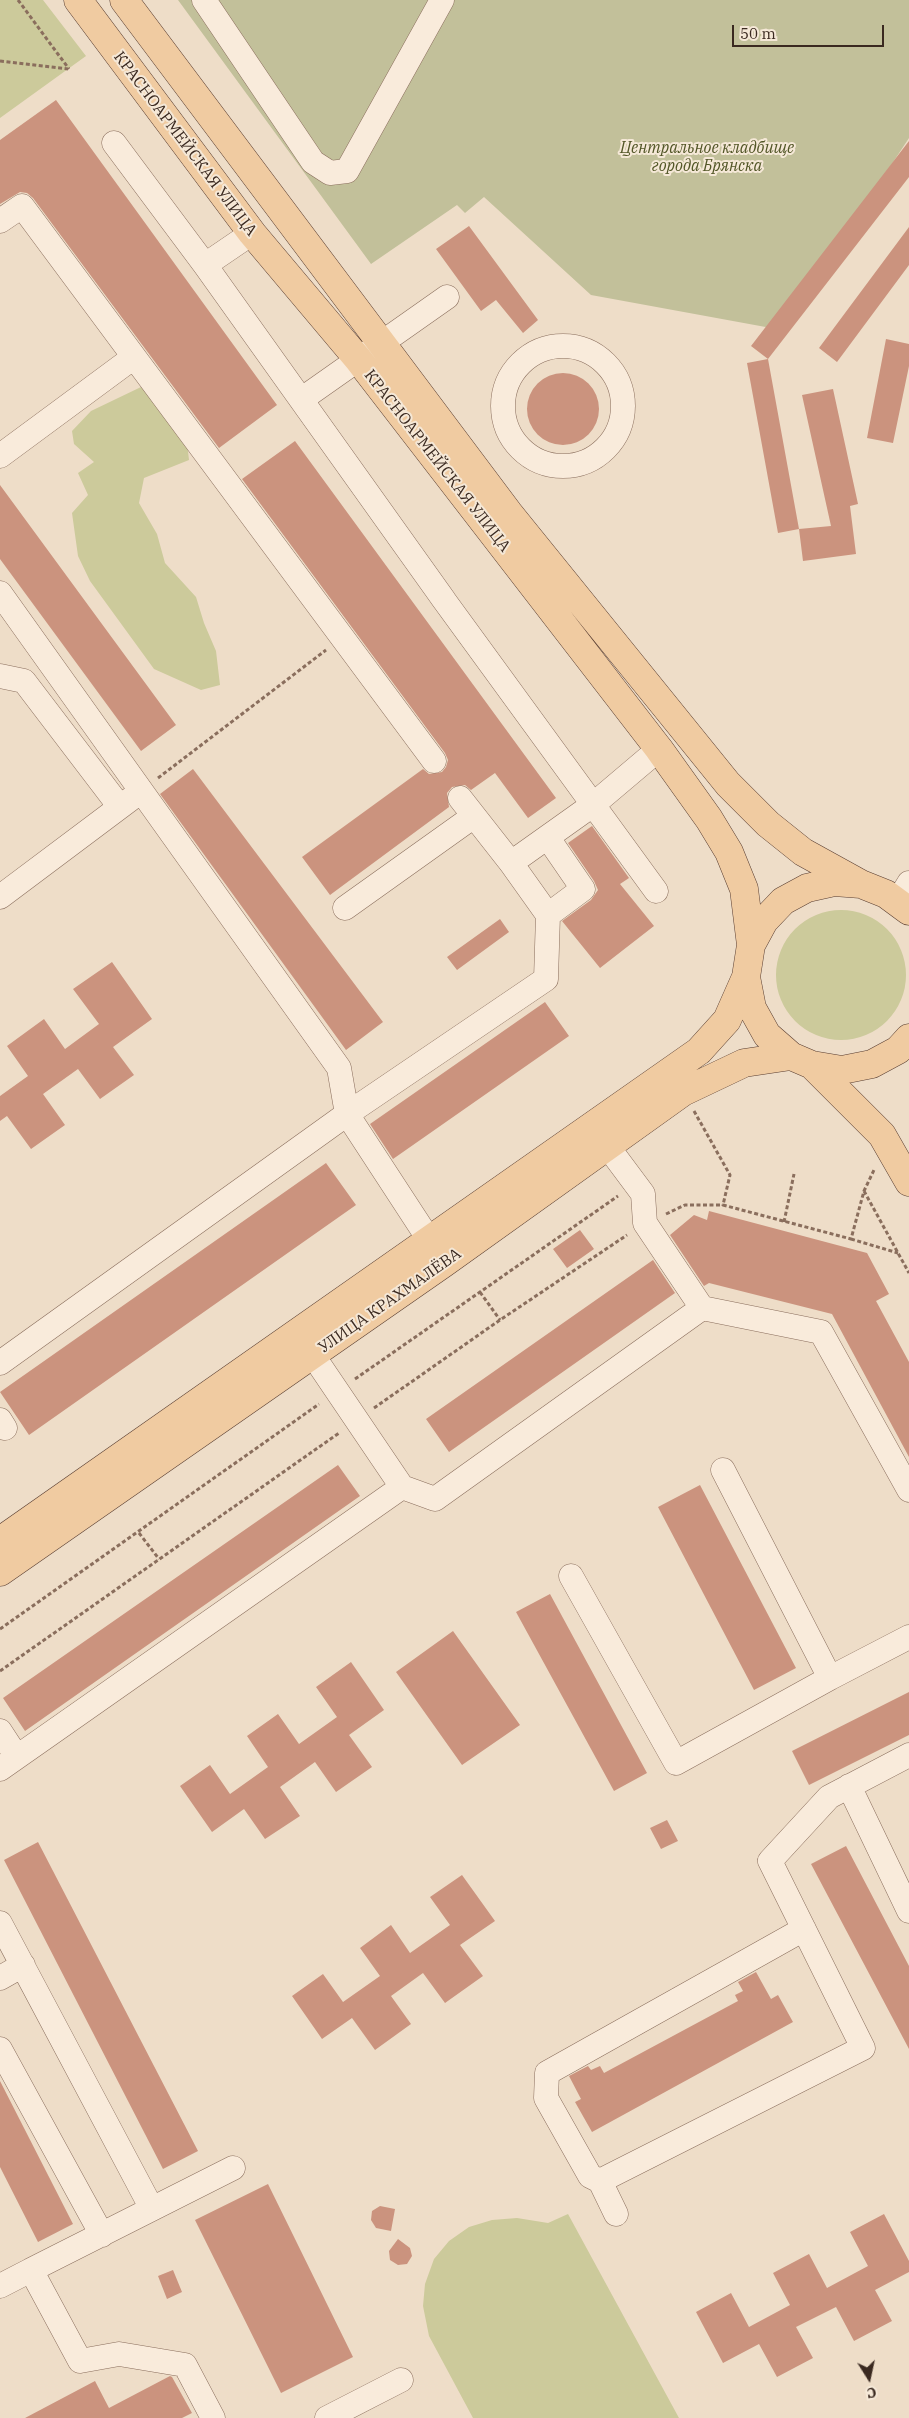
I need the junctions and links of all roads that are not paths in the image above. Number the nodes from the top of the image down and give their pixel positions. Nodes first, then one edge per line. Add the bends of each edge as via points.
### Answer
1 (78, 0) edge
2 (124, 0) edge
3 (204, 0) edge
4 (442, 0) edge
5 (114, 143) dead end
6 (0, 221) edge
7 (252, 233) junction
8 (205, 265) junction
9 (447, 296) dead end
10 (380, 342) junction
11 (134, 357) junction
12 (358, 359) junction
13 (509, 380) joint
14 (302, 399) junction
15 (0, 456) edge
16 (0, 593) edge
17 (0, 676) edge
18 (659, 749) junction
19 (434, 762) dead end
20 (140, 792) junction
21 (594, 804) junction
22 (120, 807) junction
23 (548, 838) junction
24 (511, 863) junction
25 (861, 884) junction
26 (656, 891) dead end
27 (0, 897) edge
28 (905, 898) edge
29 (345, 908) dead end
30 (548, 915) junction
31 (751, 945) junction
32 (746, 976) junction
33 (909, 1038) edge
34 (802, 1061) junction
35 (347, 1114) junction
36 (608, 1146) junction
37 (909, 1182) edge
38 (429, 1240) junction
39 (444, 1263) junction
40 (702, 1308) junction
41 (312, 1354) junction
42 (0, 1363) edge
43 (723, 1470) dead end
44 (402, 1487) junction
45 (909, 1490) edge
46 (0, 1541) edge
47 (0, 1572) edge
48 (572, 1576) dead end
49 (909, 1637) edge
50 (830, 1678) junction
51 (0, 1731) edge
52 (909, 1755) edge
53 (9, 1763) edge
54 (849, 1786) junction
55 (909, 1911) edge
56 (0, 1923) edge
57 (804, 1929) junction
58 (23, 1965) junction
59 (0, 1978) edge
60 (0, 2048) edge
61 (233, 2168) dead end
62 (600, 2181) junction
63 (152, 2209) junction
64 (616, 2214) dead end
65 (102, 2235) junction
66 (30, 2270) junction
67 (0, 2286) edge
68 (401, 2380) dead end
69 (212, 2418) edge
70 (327, 2418) edge

1 - 7 main road, КРАСНОАРМЕЙСКАЯ УЛИЦА
2 - 10 main road, КРАСНОАРМЕЙСКАЯ УЛИЦА
3 - 4 lane via 313,162 330,173 347,171
5 - 8 lane
6 - 11 lane via 22,206
7 - 8 lane
7 - 12 main road, КРАСНОАРМЕЙСКАЯ УЛИЦА
8 - 14 lane
9 - 10 lane
10 - 12 lane
10 - 25 main road, КРАСНОАРМЕЙСКАЯ УЛИЦА via 508,512 728,784 768,824 803,852
11 - 15 lane
11 - 19 lane
12 - 14 lane
12 - 18 main road, КРАСНОАРМЕЙСКАЯ УЛИЦА
13 - 13 lane via 504,398 504,417 510,436 522,451 538,461 557,466 576,465 595,457 610,443 620,425 623,405 619,386 609,368 593,355 574,347 555,347 536,353 520,364
14 - 21 lane
16 - 20 lane
17 - 22 lane via 24,681
18 - 21 lane
18 - 31 main road, КРАСНОАРМЕЙСКАЯ УЛИЦА via 729,852 744,889
20 - 22 lane
20 - 35 lane via 339,1068
21 - 23 lane
21 - 26 lane
22 - 27 lane
23 - 24 lane
23 - 30 lane via 583,889
24 - 29 lane via 467,807
24 - 30 lane
25 - 28 main road
25 - 31 main road via 834,882 807,888 783,901 764,921
30 - 35 lane via 546,979
31 - 32 main road
32 - 34 main road via 752,1008 767,1035
32 - 38 main road, УЛИЦА КРАХМАЛЁВА via 727,1020 699,1051
33 - 34 main road, УЛИЦА КРАХМАЛЁВА via 898,1050 872,1064 842,1070
34 - 36 main road, УЛИЦА КРАХМАЛЁВА via 744,1063 683,1092
34 - 37 main road via 882,1135
35 - 38 lane
35 - 42 lane
36 - 39 main road, УЛИЦА КРАХМАЛЁВА
36 - 40 lane via 643,1194 645,1223
38 - 39 lane
38 - 46 main road, УЛИЦА КРАХМАЛЁВА
39 - 41 main road, УЛИЦА КРАХМАЛЁВА
40 - 44 lane via 436,1500
40 - 45 lane via 821,1332
41 - 44 lane
41 - 47 main road, УЛИЦА КРАХМАЛЁВА
43 - 50 lane
44 - 53 lane
48 - 50 lane via 676,1763
49 - 50 lane
51 - 53 lane
52 - 54 lane
54 - 55 lane
54 - 57 lane via 829,1797 770,1861
56 - 58 lane
57 - 62 lane via 547,2073 546,2098 590,2176
57 - 62 lane via 862,2048
58 - 59 lane
58 - 63 lane
60 - 65 lane
61 - 63 lane
62 - 64 lane
63 - 65 lane
65 - 66 lane
66 - 67 lane
66 - 69 lane via 80,2361 119,2354 185,2365
68 - 70 lane

